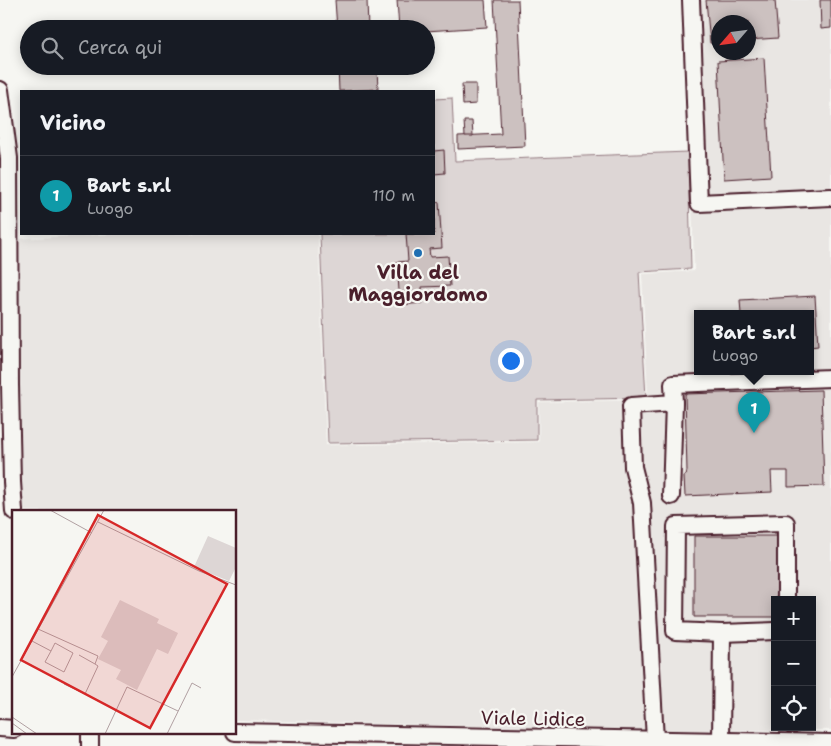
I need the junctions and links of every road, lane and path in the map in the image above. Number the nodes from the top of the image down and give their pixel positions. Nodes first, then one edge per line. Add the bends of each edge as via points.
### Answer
1 (691, 0) edge
2 (0, 90) edge
3 (831, 197) edge
4 (831, 378) edge
5 (674, 403) junction
6 (672, 496) dead end
7 (14, 510) edge
8 (786, 596) edge
9 (771, 631) edge
10 (722, 633) junction
11 (236, 732) edge
12 (655, 740) junction
13 (721, 742) junction
14 (831, 743) edge

1 - 3 street via 699,203
2 - 7 street via 9,158
4 - 5 street via 673,384
5 - 6 street
5 - 12 street via 631,406 633,467 642,503
8 - 10 street via 786,523 676,526 675,631
9 - 10 street
10 - 13 street
11 - 12 street, Viale Lidice
12 - 13 street, Viale Lidice
13 - 14 street, Viale Lidice

